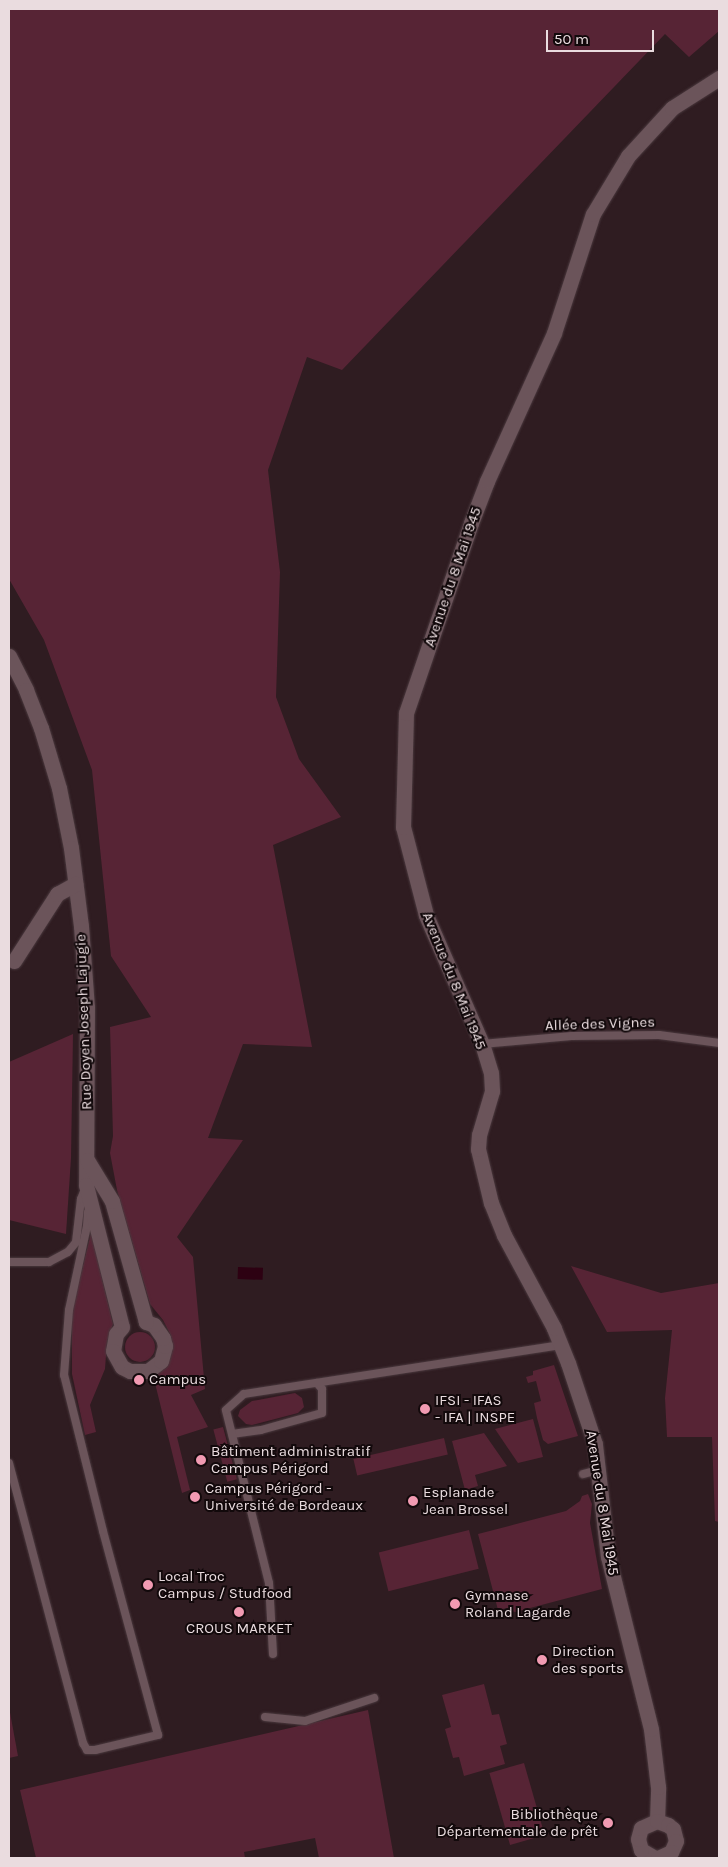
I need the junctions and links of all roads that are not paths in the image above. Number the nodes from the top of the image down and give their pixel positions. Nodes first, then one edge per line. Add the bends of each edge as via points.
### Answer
1 (719, 78) edge
2 (9, 656) edge
3 (75, 884) junction
4 (14, 961) dead end
5 (719, 1043) edge
6 (482, 1044) junction
7 (88, 1160) junction
8 (86, 1185) junction
9 (9, 1262) edge
10 (560, 1345) junction
11 (317, 1383) junction
12 (232, 1434) junction
13 (9, 1463) edge
14 (273, 1654) dead end
15 (374, 1698) dead end
16 (265, 1717) dead end
17 (656, 1821) junction
18 (658, 1857) edge

1 - 6 street, Avenue du 8 Mai 1945 via 672,108 628,156 592,214 554,333 487,481 406,713 403,827 426,915
2 - 3 street, Rue Doyen Joseph Lajugie via 41,728 59,788
3 - 4 street via 57,894
3 - 7 street, Rue Doyen Joseph Lajugie via 87,1007
5 - 6 lane, Allée des Vignes via 640,1035 572,1036
6 - 10 street, Avenue du 8 Mai 1945 via 491,1073 492,1091 479,1135 481,1169 495,1216
7 - 8 street, Rue Doyen Joseph Lajugie
7 - 8 street, Rue Doyen Joseph Lajugie via 112,1201 146,1322 154,1325 164,1338 161,1361 148,1371 130,1371 116,1360 113,1351 116,1334 122,1327
8 - 9 lane via 81,1199 76,1242 68,1252 49,1262
8 - 13 lane via 87,1226 69,1310 64,1375 158,1735 87,1750
10 - 11 lane
10 - 17 street, Avenue du 8 Mai 1945 via 595,1444 590,1472 651,1729 658,1787
11 - 12 lane via 244,1394 226,1410
11 - 12 lane via 322,1389 322,1413 261,1430
12 - 14 lane via 269,1583
15 - 16 lane via 306,1721
17 - 18 street via 672,1829 676,1841
17 - 18 street via 646,1824 639,1834 639,1845

